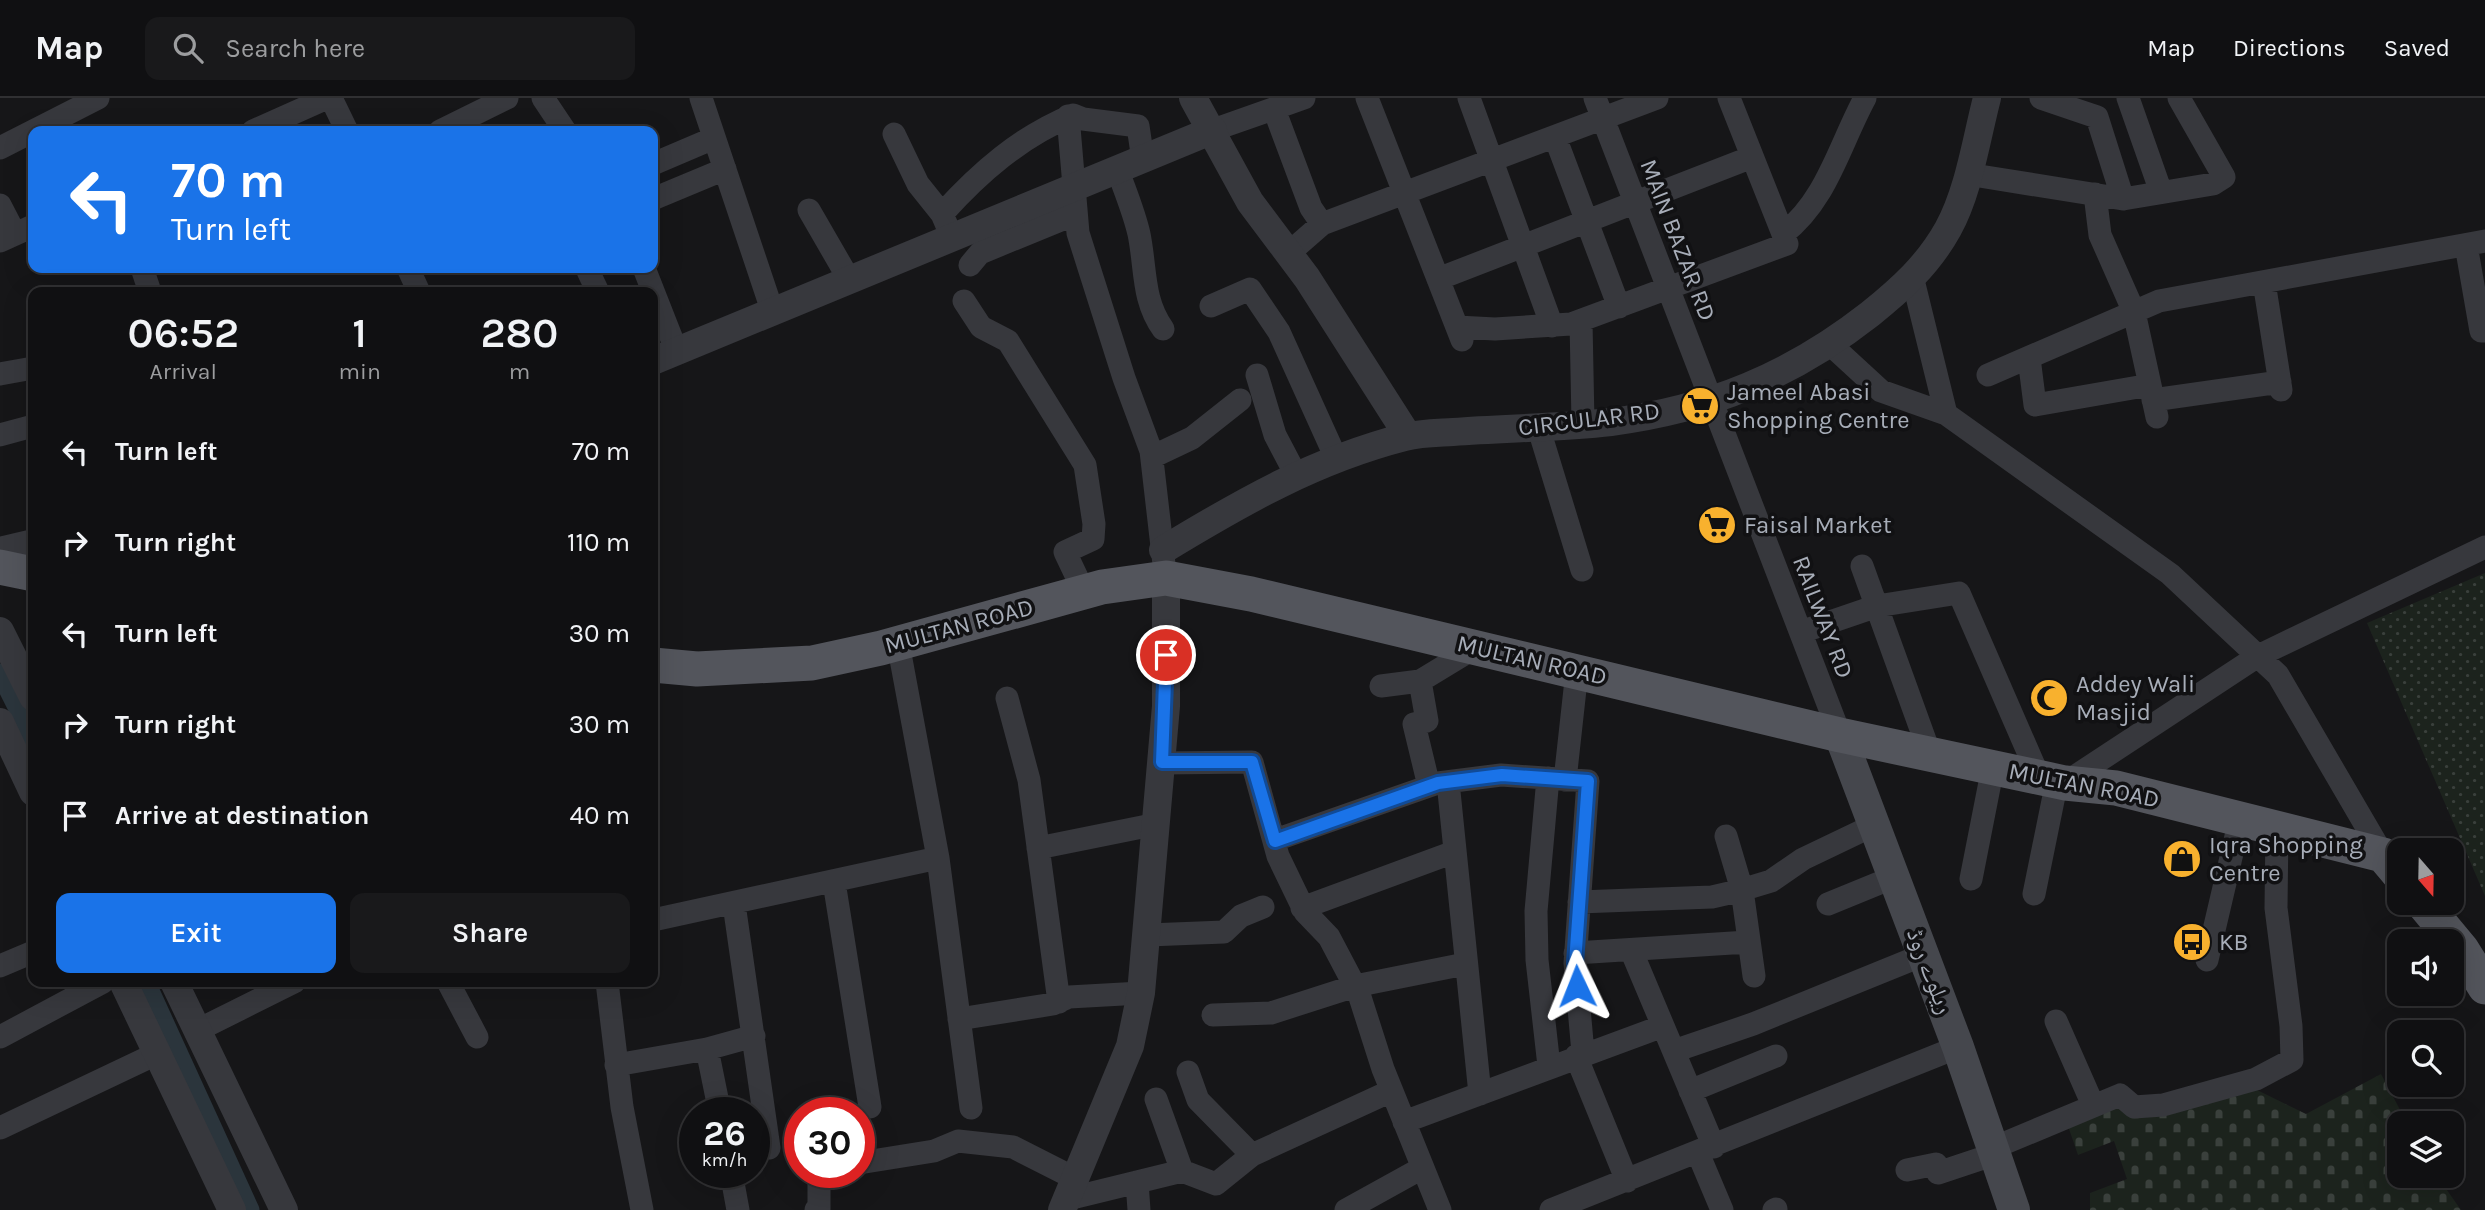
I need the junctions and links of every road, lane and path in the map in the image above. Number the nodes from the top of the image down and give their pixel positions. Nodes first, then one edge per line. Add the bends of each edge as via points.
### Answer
1 (98, 98) edge
2 (329, 98) edge
3 (506, 98) edge
4 (543, 98) edge
5 (701, 98) edge
6 (1193, 98) edge
7 (1304, 98) edge
8 (1367, 98) edge
9 (1469, 98) edge
10 (1657, 98) edge
11 (1729, 98) edge
12 (1865, 98) edge
13 (1987, 98) edge
14 (2041, 98) edge
15 (2128, 98) edge
16 (2179, 98) edge
17 (1599, 108) edge
18 (1273, 109) junction
19 (1072, 110) edge
20 (43, 126) edge
21 (265, 126) edge
22 (344, 126) edge
23 (456, 126) edge
24 (562, 126) edge
25 (1213, 130) junction
26 (28, 134) edge
27 (894, 134) dead end
28 (1555, 137) junction
29 (715, 138) junction
30 (0, 148) edge
31 (1752, 157) junction
32 (1491, 160) junction
33 (658, 162) edge
34 (1130, 165) junction
35 (725, 169) junction
36 (1966, 174) junction
37 (2161, 192) junction
38 (1405, 194) junction
39 (2095, 194) junction
40 (658, 196) edge
41 (2123, 199) junction
42 (1074, 202) junction
43 (1635, 203) junction
44 (0, 205) edge
45 (809, 210) dead end
46 (1586, 222) junction
47 (1322, 224) junction
48 (948, 226) junction
49 (16, 234) edge
50 (1783, 234) junction
51 (2476, 243) edge
52 (1524, 246) junction
53 (1289, 253) junction
54 (970, 265) dead end
55 (1438, 279) junction
56 (1913, 279) junction
57 (850, 281) junction
58 (2264, 282) junction
59 (1669, 290) junction
60 (964, 301) dead end
61 (1212, 306) dead end
62 (1619, 307) junction
63 (2134, 312) junction
64 (773, 313) junction
65 (1581, 321) junction
66 (1552, 326) junction
67 (658, 327) edge
68 (1163, 329) dead end
69 (2485, 331) edge
70 (1831, 345) junction
71 (665, 356) edge
72 (2029, 358) junction
73 (28, 369) edge
74 (0, 374) edge
75 (1257, 375) dead end
76 (1988, 375) dead end
77 (1240, 400) dead end
78 (1712, 401) junction
79 (2153, 401) junction
80 (1946, 414) junction
81 (1583, 424) junction
82 (1538, 426) junction
83 (28, 427) edge
84 (0, 435) edge
85 (1408, 436) junction
86 (1152, 457) junction
87 (1336, 457) junction
88 (1296, 475) junction
89 (28, 544) edge
90 (2485, 547) edge
91 (0, 551) edge
92 (1164, 564) junction
93 (1862, 566) dead end
94 (0, 568) edge
95 (1582, 570) dead end
96 (28, 573) edge
97 (1084, 592) junction
98 (1877, 606) junction
99 (0, 631) edge
100 (1801, 632) junction
101 (898, 643) junction
102 (1476, 647) junction
103 (2258, 656) junction
104 (658, 665) edge
105 (1577, 671) junction
106 (1420, 681) junction
107 (28, 687) edge
108 (1381, 687) dead end
109 (1007, 698) dead end
110 (0, 722) edge
111 (1840, 735) junction
112 (1930, 754) junction
113 (1162, 762) junction
114 (1993, 767) junction
115 (1556, 779) junction
116 (2054, 780) junction
117 (28, 781) edge
118 (1439, 784) junction
119 (2240, 819) junction
120 (1157, 824) junction
121 (1874, 825) junction
122 (2277, 828) junction
123 (1726, 836) dead end
124 (1275, 841) junction
125 (1038, 848) junction
126 (1454, 852) junction
127 (2387, 857) edge
128 (938, 858) junction
129 (2387, 863) edge
130 (1894, 877) junction
131 (1971, 879) dead end
132 (834, 881) junction
133 (1742, 890) junction
134 (2034, 894) dead end
135 (1579, 902) junction
136 (734, 904) junction
137 (1828, 904) dead end
138 (1264, 906) dead end
139 (1302, 908) junction
140 (2433, 915) edge
141 (658, 919) edge
142 (1148, 935) junction
143 (1748, 942) junction
144 (1631, 950) junction
145 (1575, 953) junction
146 (28, 954) edge
147 (1923, 955) junction
148 (2207, 961) dead end
149 (1465, 964) junction
150 (0, 966) edge
151 (1754, 976) dead end
152 (1355, 986) junction
153 (94, 987) edge
154 (125, 987) edge
155 (176, 987) edge
156 (284, 987) edge
157 (450, 987) edge
158 (608, 987) edge
159 (2485, 987) edge
160 (1141, 993) junction
161 (1059, 1002) junction
162 (1213, 1015) dead end
163 (959, 1019) junction
164 (2056, 1021) dead end
165 (1663, 1026) junction
166 (198, 1030) junction
167 (754, 1036) junction
168 (0, 1037) edge
169 (477, 1037) dead end
170 (1958, 1047) junction
171 (707, 1049) junction
172 (1674, 1051) junction
173 (158, 1053) junction
174 (1579, 1055) junction
175 (1776, 1056) dead end
176 (616, 1065) junction
177 (1549, 1066) junction
178 (1188, 1072) dead end
179 (1391, 1091) junction
180 (1690, 1091) junction
181 (1480, 1094) junction
182 (716, 1097) edge
183 (762, 1097) edge
184 (868, 1097) edge
185 (1156, 1099) dead end
186 (2093, 1105) junction
187 (971, 1108) dead end
188 (4, 1118) edge
189 (1404, 1122) junction
190 (1706, 1150) junction
191 (1994, 1151) junction
192 (1252, 1155) junction
193 (875, 1160) edge
194 (1422, 1168) junction
195 (1907, 1170) dead end
196 (1182, 1171) junction
197 (1627, 1181) junction
198 (1137, 1182) junction
199 (734, 1188) edge
200 (819, 1188) edge
201 (1069, 1196) edge
202 (1578, 1204) edge
203 (232, 1210) edge
204 (284, 1210) edge
205 (642, 1210) edge
206 (738, 1210) edge
207 (816, 1210) edge
208 (1139, 1210) edge
209 (1346, 1210) edge
210 (1440, 1210) edge
211 (1551, 1210) edge
212 (1722, 1210) edge
213 (2014, 1210) edge

1 - 20 street
2 - 21 street
2 - 22 street
3 - 23 street
4 - 24 street
5 - 29 street
6 - 25 street
7 - 18 street
8 - 38 street
9 - 32 street
10 - 17 street
11 - 31 street
12 - 50 street via 1814,203
13 - 36 street, CIRCULAR RD
14 - 41 street via 2098,117
15 - 37 street
16 - 37 street via 2224,177 2213,184
17 - 28 street
17 - 43 street, MAIN BAZAR RD
18 - 25 street
18 - 47 street via 1311,208
19 - 34 street via 1083,119 1138,126
19 - 42 street
19 - 48 street via 974,178
25 - 34 street
25 - 53 street via 1250,202
26 - 30 street
27 - 48 street via 918,184
28 - 32 street
28 - 46 street
29 - 33 street
29 - 35 street
31 - 43 street
31 - 50 street
32 - 38 street
32 - 52 street
34 - 42 street
34 - 68 street via 1145,293
35 - 40 street
35 - 64 street
36 - 39 street
36 - 56 street, CIRCULAR RD via 1949,227
37 - 41 street
38 - 47 street
38 - 55 street
39 - 41 street
39 - 63 street via 2100,235
42 - 48 street
42 - 54 street via 980,253
42 - 86 street via 1078,233
43 - 46 street
43 - 59 street, MAIN BAZAR RD
44 - 49 street
45 - 57 street
46 - 52 street
46 - 62 street
47 - 53 street
48 - 57 street
50 - 59 street via 1787,244
51 - 58 street
51 - 69 street via 2481,331
52 - 55 street
52 - 66 street
53 - 85 street
55 - 66 street via 1460,335
56 - 70 street, CIRCULAR RD
56 - 80 street
57 - 64 street
58 - 63 street via 2159,301
58 - 79 street via 2280,386
59 - 62 street
59 - 78 street, MAIN BAZAR RD
60 - 97 street via 981,327 1008,341 1085,465 1093,539 1065,552
61 - 87 street via 1250,289 1279,332
62 - 65 street
63 - 72 street
63 - 79 street
64 - 71 street
65 - 66 street
65 - 81 street
67 - 71 street
70 - 78 street, CIRCULAR RD via 1768,379
70 - 80 street via 1881,391
72 - 76 street
72 - 79 street via 2035,405
73 - 74 street
75 - 88 street via 1275,435
77 - 86 street via 1192,438
78 - 81 street, CIRCULAR RD
78 - 100 street, RAILWAY RD
80 - 103 street via 2170,574
81 - 82 street, CIRCULAR RD
82 - 85 street, CIRCULAR RD
82 - 95 street
83 - 84 street
85 - 87 street, CIRCULAR RD
86 - 92 street
87 - 88 street, CIRCULAR RD
88 - 92 street, CIRCULAR RD via 1260,491
89 - 91 street
90 - 103 street
92 - 97 main road, MULTAN ROAD
92 - 102 main road, MULTAN ROAD via 1251,594
92 - 113 street
93 - 98 street
94 - 96 main road
97 - 101 main road, MULTAN ROAD
98 - 100 street
98 - 112 street
98 - 116 street via 1959,593
99 - 107 street
100 - 111 street, RAILWAY RD
101 - 104 main road, MULTAN ROAD via 812,663 697,669
101 - 128 street
102 - 105 main road, MULTAN ROAD
102 - 106 street
103 - 116 street
103 - 127 street via 2278,675
105 - 111 main road, MULTAN ROAD
105 - 115 street
106 - 108 street
106 - 118 street via 1427,721 1414,724
109 - 125 street via 1029,780
110 - 117 street
111 - 112 main road, MULTAN ROAD
111 - 121 main road, ریلوے روڈ
112 - 114 main road, MULTAN ROAD
113 - 120 street
113 - 124 street via 1252,762
114 - 116 main road, MULTAN ROAD
114 - 131 street
115 - 118 street via 1502,775
115 - 135 street via 1588,781
115 - 177 street via 1535,911
116 - 119 main road, MULTAN ROAD via 2116,788
116 - 134 street
118 - 124 street
118 - 126 street
119 - 122 main road, MULTAN ROAD
119 - 148 street
120 - 125 street
120 - 142 street
121 - 130 main road, ریلوے روڈ
121 - 133 street via 1803,859 1771,881
122 - 129 main road, MULTAN ROAD
122 - 186 street via 2276,908 2292,1060 2256,1079 2163,1105 2134,1107 2120,1095
123 - 133 street
124 - 139 street
125 - 161 street
126 - 139 street
126 - 149 street
128 - 132 street
128 - 163 street
130 - 137 street
130 - 147 main road, ریلوے روڈ
132 - 136 street
132 - 184 street
133 - 135 street via 1712,897
133 - 143 street
135 - 145 street
136 - 141 street
136 - 167 street
138 - 142 street via 1241,916 1224,932
139 - 152 street via 1329,937
140 - 159 main road
142 - 160 street
143 - 144 street
143 - 151 street
144 - 145 street
144 - 165 street
145 - 174 street
146 - 150 street
147 - 170 main road, ریلوے روڈ
147 - 172 street via 1754,1024
149 - 152 street
149 - 181 street
152 - 162 street via 1271,1013
152 - 179 street
153 - 168 street
154 - 173 street
155 - 166 street
156 - 166 street
157 - 169 street
158 - 176 street
160 - 161 street via 1069,997
160 - 201 street via 1130,1046
161 - 163 street
163 - 187 street
164 - 186 street
165 - 172 street
165 - 174 street
166 - 204 street
167 - 171 street
167 - 183 street
170 - 190 street
170 - 191 main road, ریلوے روڈ
171 - 176 street
171 - 182 street
172 - 180 street
173 - 188 street
173 - 203 street
174 - 177 street
174 - 197 street
175 - 180 street
176 - 205 street
177 - 181 street
178 - 192 street via 1198,1100
179 - 189 street
179 - 192 street
180 - 190 street
181 - 189 street
185 - 196 street
186 - 191 street
189 - 194 street
190 - 197 street
190 - 212 street
191 - 195 street via 1938,1173 1936,1164
191 - 213 main road, ریلوے روڈ
192 - 196 street via 1216,1184
193 - 201 street via 934,1151 958,1141 1013,1147
194 - 209 street
194 - 210 street
196 - 198 street
197 - 202 street
198 - 201 street
198 - 208 street
199 - 206 street
200 - 207 street via 820,1209
202 - 211 street

